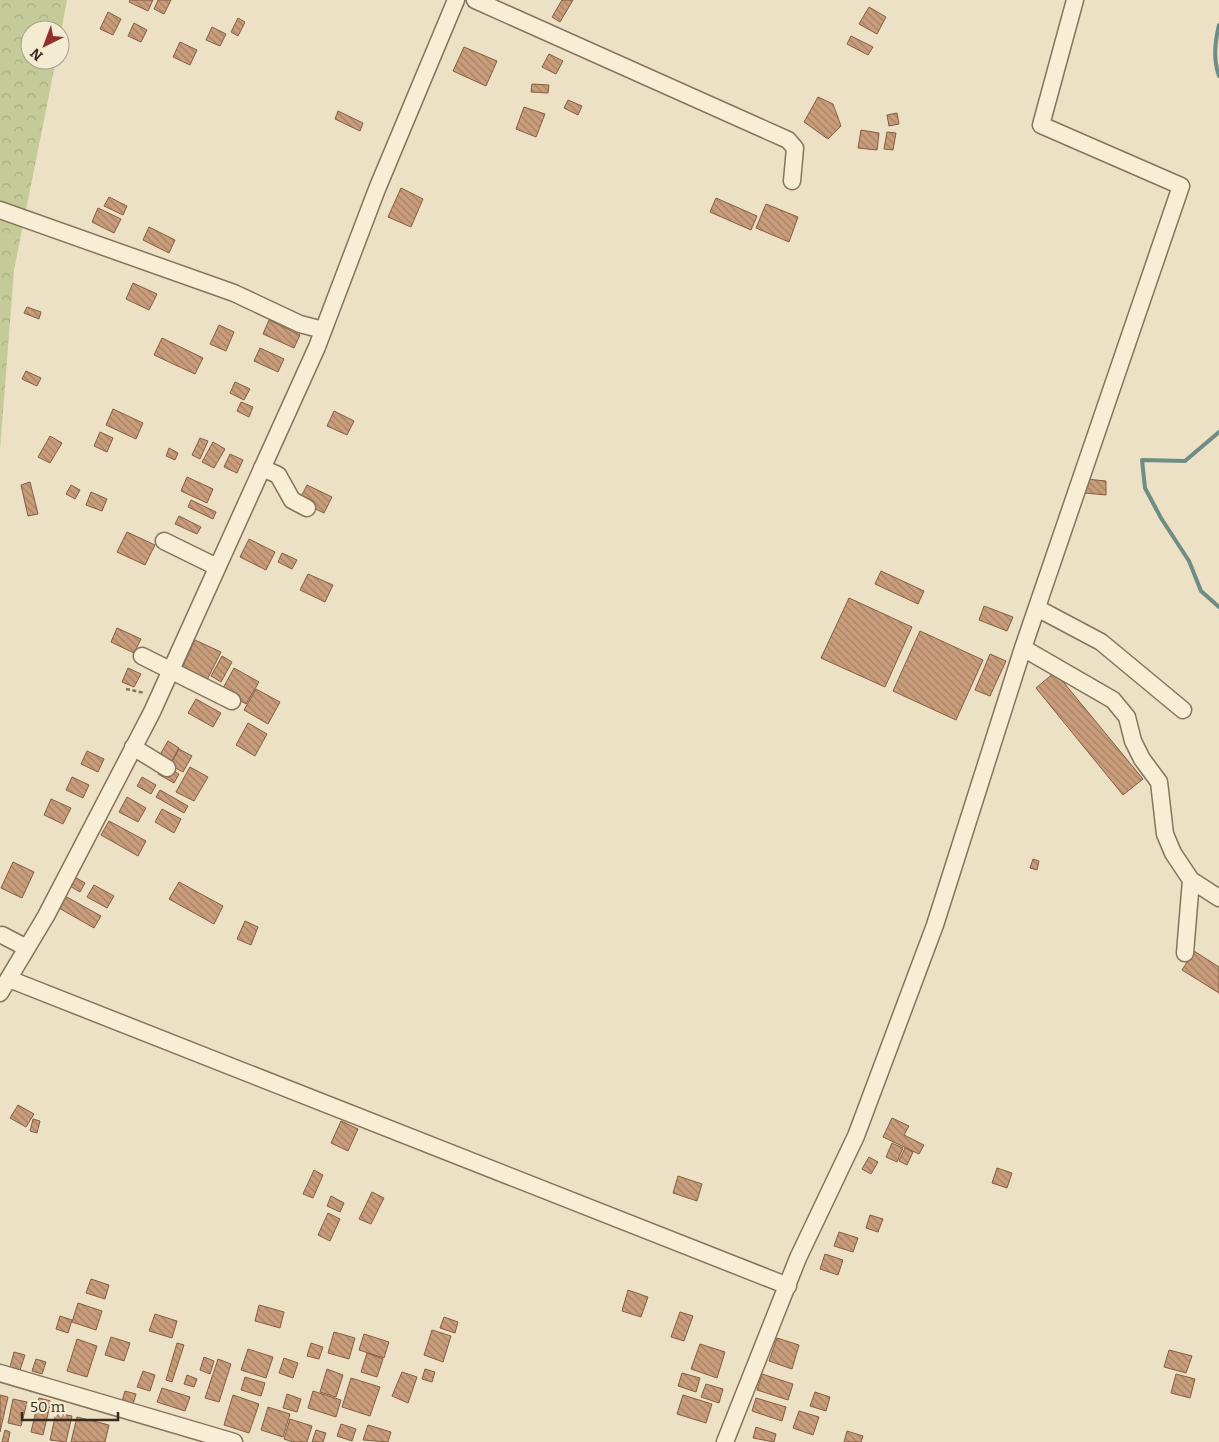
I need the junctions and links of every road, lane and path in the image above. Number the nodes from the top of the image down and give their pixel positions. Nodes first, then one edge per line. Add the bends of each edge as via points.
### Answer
1 (456, 0) edge
2 (475, 0) edge
3 (1075, 0) edge
4 (792, 181) dead end
5 (0, 210) edge
6 (323, 330) junction
7 (262, 468) junction
8 (307, 508) dead end
9 (164, 541) dead end
10 (217, 567) junction
11 (1037, 608) junction
12 (1023, 648) junction
13 (142, 656) dead end
14 (170, 672) junction
15 (126, 689) dead end
16 (159, 696) junction
17 (232, 700) dead end
18 (1184, 710) dead end
19 (133, 747) junction
20 (167, 768) dead end
21 (1191, 880) junction
22 (1219, 898) edge
23 (2, 935) dead end
24 (27, 948) junction
25 (1185, 953) dead end
26 (9, 979) junction
27 (0, 993) edge
28 (788, 1286) junction
29 (0, 1373) edge
30 (234, 1442) edge
31 (725, 1442) edge

1 - 6 street via 377,189
2 - 4 street via 788,140 795,148
3 - 11 street via 1041,125 1181,186
5 - 6 street via 234,293 300,324
6 - 7 street
7 - 8 street via 278,475 292,500
7 - 10 street
9 - 10 street
10 - 14 street
11 - 12 street
11 - 18 street via 1101,642
12 - 21 street via 1113,700 1127,716 1133,741 1159,782 1165,834
12 - 28 street via 935,926 856,1136
13 - 14 street
14 - 16 street
14 - 17 street
15 - 16 path
16 - 19 street
19 - 20 street
19 - 24 street
21 - 22 street
21 - 25 street
23 - 24 street
24 - 26 street
26 - 27 street
26 - 28 street
28 - 31 street
29 - 30 street

